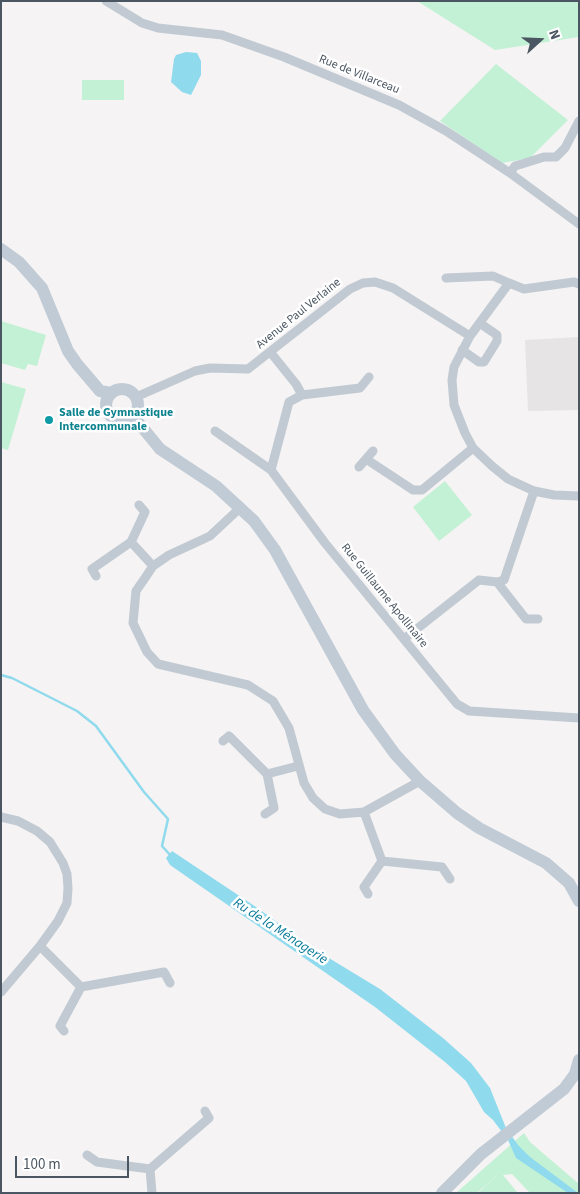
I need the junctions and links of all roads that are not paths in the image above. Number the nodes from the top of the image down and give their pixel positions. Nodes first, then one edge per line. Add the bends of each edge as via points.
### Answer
1 (106, 1) edge
2 (579, 121) edge
3 (510, 173) junction
4 (579, 224) edge
5 (1, 249) edge
6 (446, 278) dead end
7 (509, 283) junction
8 (579, 284) edge
9 (481, 324) junction
10 (470, 336) junction
11 (462, 350) junction
12 (271, 354) junction
13 (370, 377) dead end
14 (111, 393) junction
15 (302, 395) junction
16 (136, 397) junction
17 (133, 416) junction
18 (214, 431) dead end
19 (473, 448) junction
20 (373, 451) dead end
21 (366, 459) junction
22 (359, 467) dead end
23 (271, 470) junction
24 (534, 491) junction
25 (579, 496) edge
26 (139, 505) dead end
27 (241, 508) junction
28 (131, 542) junction
29 (154, 566) junction
30 (96, 576) dead end
31 (497, 582) junction
32 (538, 620) dead end
33 (404, 639) junction
34 (579, 718) edge
35 (223, 741) dead end
36 (298, 766) junction
37 (267, 774) junction
38 (420, 781) junction
39 (364, 812) junction
40 (265, 814) dead end
41 (1, 817) edge
42 (382, 861) junction
43 (450, 879) dead end
44 (368, 894) dead end
45 (579, 901) edge
46 (40, 946) junction
47 (170, 983) dead end
48 (81, 987) junction
49 (1, 992) edge
50 (64, 1031) dead end
51 (579, 1060) edge
52 (205, 1111) dead end
53 (87, 1155) dead end
54 (150, 1169) junction
55 (152, 1193) edge
56 (442, 1193) edge

1 - 3 street, Rue de Villarceau via 142,23 158,28 222,35 399,105
2 - 3 street via 565,148 556,156 515,166
3 - 4 street, Rue de Villarceau
5 - 14 street via 19,262 42,288 68,351 77,364 100,391
6 - 7 street via 493,276
7 - 8 street via 524,289
7 - 9 street
9 - 10 street
9 - 11 street via 497,335 497,341 484,362
10 - 11 street
10 - 12 street, Avenue Paul Verlaine via 393,288 363,282
11 - 19 street via 452,380 454,405
12 - 15 street
12 - 16 street, Avenue Paul Verlaine via 248,369 195,371
13 - 15 street via 360,388
14 - 16 street via 125,389
14 - 17 street via 106,406 113,417 121,420
15 - 23 street via 290,402
16 - 17 street via 138,407
17 - 27 street via 160,449 216,486
18 - 23 street, Rue Guillaume Apollinaire
19 - 21 street via 422,490 413,490
19 - 24 street via 508,479
20 - 21 street
21 - 22 street
23 - 33 street, Rue Guillaume Apollinaire via 325,543
24 - 25 street
24 - 31 street via 504,580
26 - 28 street via 145,512
27 - 29 street via 210,536 169,555
27 - 38 street via 275,550 363,710 395,754
28 - 29 street
28 - 30 street via 92,569
29 - 36 street via 136,591 133,608 133,623 147,652 158,664 248,686 273,701 289,728
31 - 32 street via 526,619
31 - 33 street via 479,580
33 - 34 street, Rue Guillaume Apollinaire via 457,704 469,711
35 - 37 street via 229,736
36 - 37 street
36 - 39 street via 313,798 325,809 340,814
37 - 40 street via 274,808
38 - 39 street
38 - 45 street via 479,828 546,863 569,883
39 - 42 street
41 - 46 street via 18,821 50,842 67,874 67,903
42 - 43 street via 442,867
42 - 44 street via 364,887
46 - 48 street
46 - 49 street
47 - 48 street via 164,972
48 - 50 street via 60,1026
51 - 56 street via 575,1074 564,1088 481,1154
52 - 54 street via 209,1118
53 - 54 street via 96,1162
54 - 55 street

